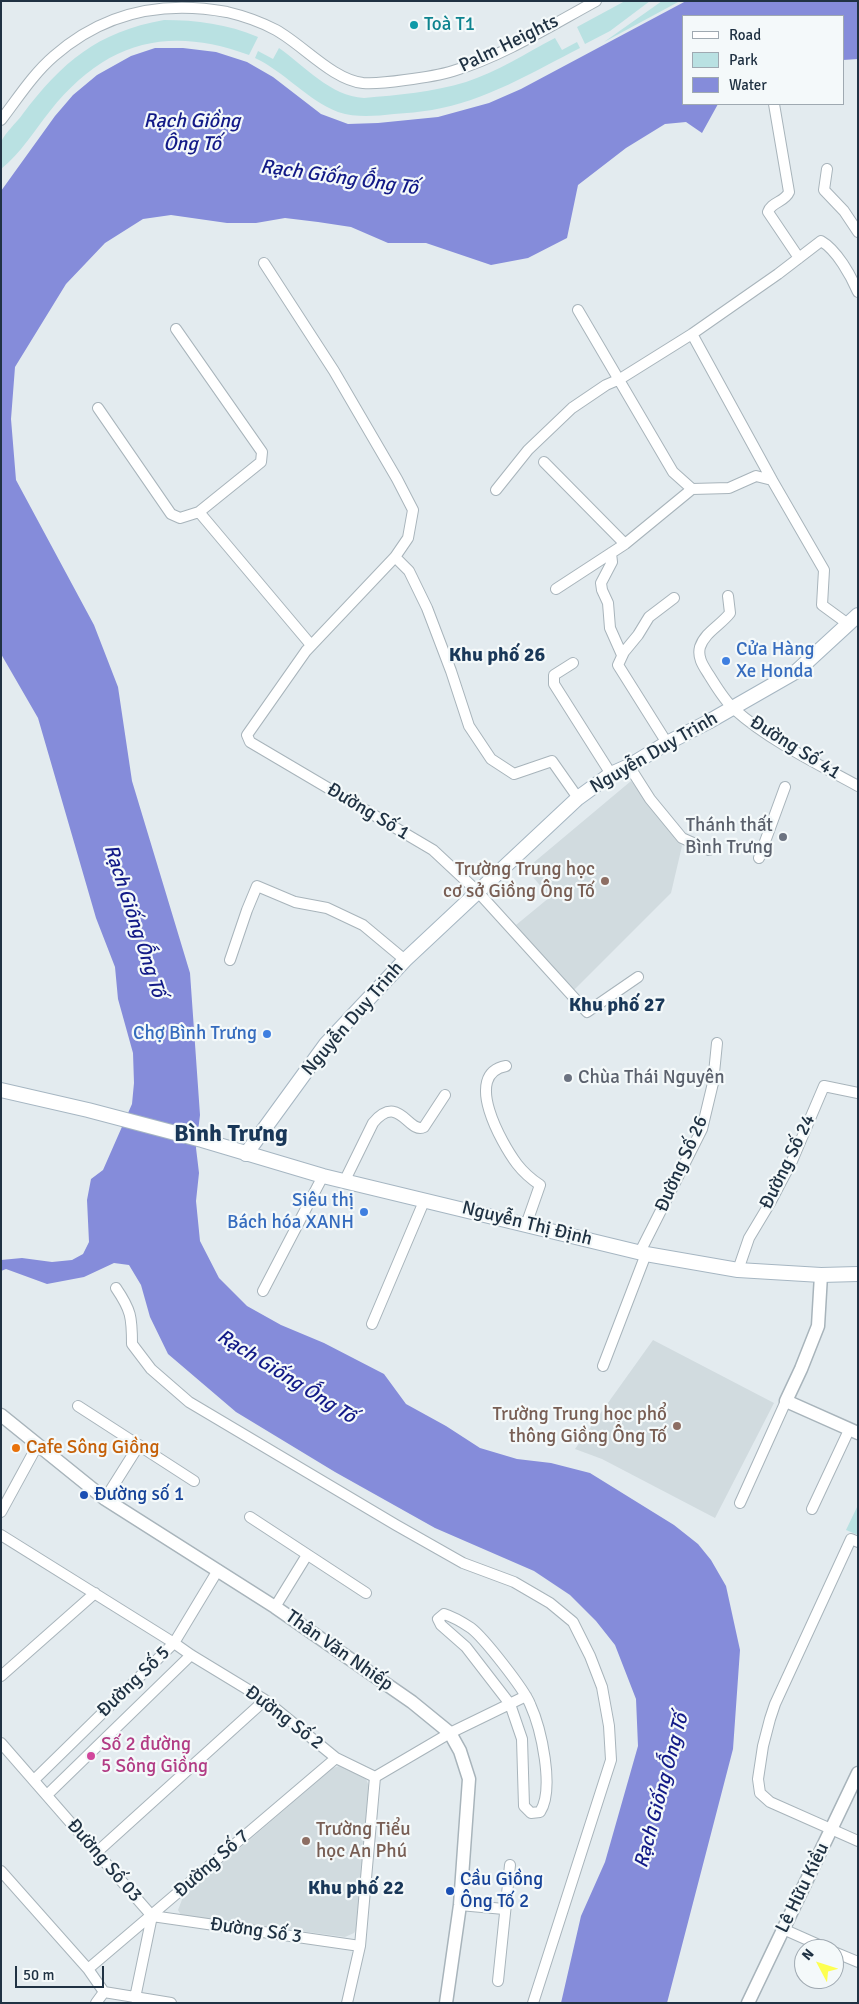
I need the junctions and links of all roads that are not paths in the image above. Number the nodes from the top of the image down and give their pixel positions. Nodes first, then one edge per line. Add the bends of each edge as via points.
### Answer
1 (596, 1) edge
2 (774, 105) edge
3 (1, 120) edge
4 (827, 168) dead end
5 (858, 232) edge
6 (799, 258) junction
7 (264, 262) dead end
8 (858, 292) edge
9 (578, 310) dead end
10 (176, 328) dead end
11 (692, 334) junction
12 (620, 379) junction
13 (98, 408) dead end
14 (544, 462) dead end
15 (772, 480) junction
16 (692, 489) junction
17 (496, 490) dead end
18 (199, 512) junction
19 (625, 544) junction
20 (611, 553) junction
21 (395, 558) junction
22 (556, 589) dead end
23 (728, 596) dead end
24 (674, 598) dead end
25 (853, 619) edge
26 (311, 645) junction
27 (622, 655) junction
28 (573, 663) dead end
29 (733, 708) junction
30 (667, 743) junction
31 (629, 766) junction
32 (611, 774) junction
33 (858, 786) edge
34 (785, 787) dead end
35 (578, 798) junction
36 (710, 850) dead end
37 (759, 858) dead end
38 (478, 892) junction
39 (230, 960) dead end
40 (405, 960) junction
41 (638, 977) dead end
42 (718, 1043) dead end
43 (506, 1066) dead end
44 (1, 1090) edge
45 (858, 1093) edge
46 (445, 1095) dead end
47 (246, 1154) junction
48 (323, 1176) junction
49 (345, 1180) junction
50 (425, 1199) junction
51 (526, 1225) junction
52 (643, 1253) junction
53 (738, 1270) junction
54 (858, 1274) edge
55 (821, 1275) junction
56 (116, 1288) dead end
57 (263, 1291) dead end
58 (372, 1324) dead end
59 (603, 1366) dead end
60 (786, 1401) junction
61 (78, 1406) dead end
62 (1, 1415) edge
63 (853, 1432) edge
64 (139, 1445) junction
65 (37, 1446) junction
66 (194, 1481) dead end
67 (105, 1499) junction
68 (740, 1503) dead end
69 (812, 1509) dead end
70 (1, 1512) edge
71 (250, 1517) dead end
72 (1, 1535) edge
73 (858, 1542) edge
74 (307, 1554) junction
75 (218, 1570) junction
76 (95, 1593) junction
77 (366, 1593) dead end
78 (275, 1607) junction
79 (174, 1643) junction
80 (191, 1656) junction
81 (1, 1676) edge
82 (526, 1696) junction
83 (265, 1700) junction
84 (510, 1704) junction
85 (450, 1733) junction
86 (1, 1743) edge
87 (336, 1758) junction
88 (858, 1773) edge
89 (375, 1777) junction
90 (34, 1780) junction
91 (47, 1795) junction
92 (832, 1828) junction
93 (858, 1841) edge
94 (97, 1852) junction
95 (510, 1865) dead end
96 (1, 1871) edge
97 (460, 1905) junction
98 (504, 1910) junction
99 (152, 1916) junction
100 (783, 1929) junction
101 (806, 1939) edge
102 (360, 1946) junction
103 (844, 1956) edge
104 (858, 1962) edge
105 (88, 1969) junction
106 (498, 1981) dead end
107 (104, 1992) junction
108 (135, 1998) junction
109 (96, 2003) edge
110 (171, 2003) edge
111 (347, 2003) edge
112 (446, 2003) edge
113 (533, 2003) edge
114 (748, 2003) edge

1 - 3 street, Palm Heights via 464,68 381,83 361,83 342,77 260,22 212,9 186,6 150,8 110,20 63,49 37,74
2 - 6 street via 789,192 768,212
4 - 5 street via 824,190
6 - 8 street via 821,241 851,276
6 - 11 street
7 - 21 street via 334,371 413,510 408,538
9 - 12 street
10 - 18 street via 262,452 261,462
11 - 12 street
11 - 15 street
12 - 16 street via 674,472
12 - 17 street via 572,408 528,450
13 - 18 street via 171,514 180,518
14 - 19 street
15 - 16 street via 756,476 729,488
15 - 25 street via 824,570 822,605
16 - 19 street
18 - 26 street
19 - 20 street
20 - 22 street
20 - 27 street via 612,562 601,583 608,603 610,628
21 - 26 street
21 - 35 street via 409,571 427,608 469,726 491,759 514,774 552,761
23 - 29 street, Đường Số 41 via 730,613 704,639 699,654 716,686
24 - 27 street via 649,618
25 - 29 main road, Nguyễn Duy Trinh via 797,671
26 - 38 street, Đường Số 1 via 246,735 250,742 433,850
27 - 30 street via 618,665 621,672
28 - 32 street via 554,675 554,684
29 - 30 main road, Nguyễn Duy Trinh
29 - 33 street, Đường Số 41 via 812,762
30 - 31 main road, Nguyễn Duy Trinh
31 - 32 main road, Nguyễn Duy Trinh
31 - 36 street via 650,799 682,838
32 - 35 main road, Nguyễn Duy Trinh
34 - 37 street
35 - 38 main road, Nguyễn Duy Trinh
38 - 40 main road, Nguyễn Duy Trinh
38 - 41 street, Đường Số 1 via 587,1012
39 - 40 street via 257,886 295,902 327,908 356,922
40 - 47 main road, Nguyễn Duy Trinh via 326,1044
42 - 52 street, Đường Số 26 via 702,1129
43 - 51 street via 490,1073 484,1090 494,1122 509,1152 528,1177 540,1185
44 - 47 main road, Nguyễn Thị Định via 88,1110
45 - 53 street, Đường Số 24 via 824,1086 792,1161 749,1238
46 - 49 street via 420,1129 396,1112 379,1116
47 - 48 main road, Nguyễn Thị Định
48 - 49 main road, Nguyễn Thị Định
48 - 57 street
49 - 50 main road, Nguyễn Thị Định
50 - 51 main road, Nguyễn Thị Định
50 - 58 street
51 - 52 main road, Nguyễn Thị Định
52 - 53 main road, Nguyễn Thị Định
52 - 59 street, Đường Số 26
53 - 55 main road, Nguyễn Thị Định
54 - 55 main road, Nguyễn Thị Định
55 - 60 street via 818,1326
56 - 113 street via 129,1308 132,1344 151,1368 189,1402 396,1526 455,1558 514,1582 550,1603 573,1622 602,1687 611,1760
60 - 63 street
60 - 68 street
61 - 64 street
62 - 65 street, Thân Văn Nhiếp
63 - 69 street
64 - 66 street
64 - 67 street
65 - 67 street, Thân Văn Nhiếp
65 - 70 street
67 - 75 street, Thân Văn Nhiếp
71 - 74 street
72 - 76 street, Đường Số 2
73 - 92 street via 851,1539 775,1704 758,1778 760,1793 770,1802
74 - 77 street
74 - 78 street
75 - 78 street, Thân Văn Nhiếp
75 - 79 street, Đường Số 5
76 - 79 street, Đường Số 2
76 - 81 street
78 - 85 street, Thân Văn Nhiếp via 412,1702
79 - 80 street, Đường Số 2
79 - 90 street, Đường Số 5
80 - 83 street, Đường Số 2
80 - 91 street
82 - 84 street
82 - 84 street via 473,1629 444,1614 438,1619 441,1625 466,1647
82 - 84 street via 546,1762 546,1803 540,1812 532,1812 524,1806 522,1739
83 - 87 street, Đường Số 2
83 - 94 street
84 - 85 street
85 - 89 street
85 - 97 street, Thân Văn Nhiếp via 469,1779
86 - 90 street, Đường Số 03
87 - 89 street, Đường Số 2
87 - 99 street, Đường Số 7
88 - 92 street, Lê Hữu Kiều
89 - 102 street
90 - 91 street, Đường Số 03
91 - 94 street, Đường Số 03
92 - 93 street
92 - 100 street, Lê Hữu Kiều
94 - 99 street, Đường Số 03
95 - 98 street
96 - 105 street
97 - 98 street
97 - 112 street, Thân Văn Nhiếp
98 - 106 street
99 - 102 street, Đường Số 3
99 - 105 street, Đường Số 7
99 - 108 street, Đường Số 03
100 - 101 street
100 - 114 street, Lê Hữu Kiều
102 - 111 street
103 - 104 street
105 - 107 street
107 - 108 street
107 - 109 street
108 - 110 street

